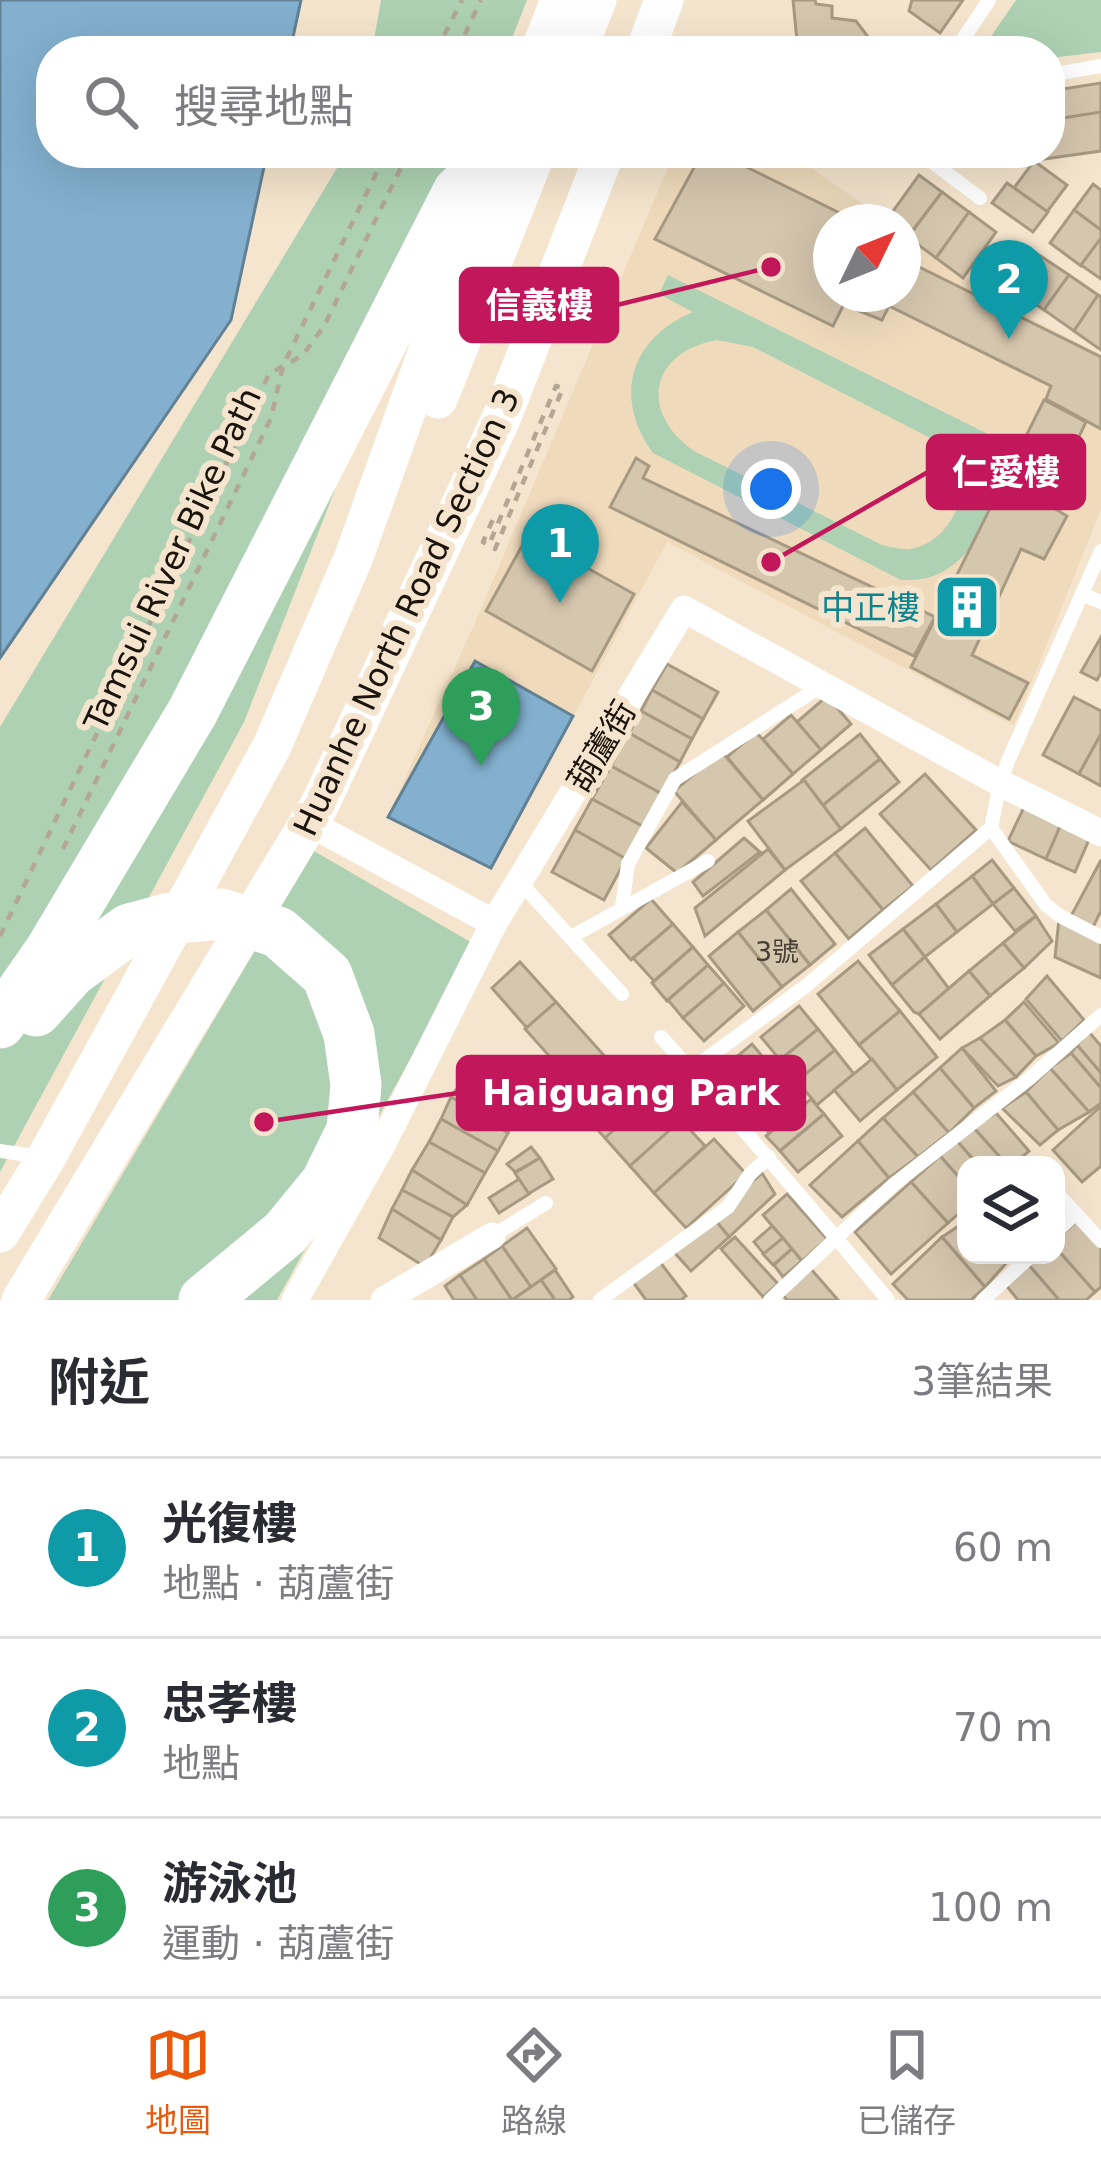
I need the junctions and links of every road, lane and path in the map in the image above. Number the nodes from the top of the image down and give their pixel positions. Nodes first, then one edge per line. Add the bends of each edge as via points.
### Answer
1 (462, 0) edge
2 (481, 0) edge
3 (560, 0) edge
4 (597, 0) edge
5 (664, 0) edge
6 (989, 0) edge
7 (444, 36) edge
8 (464, 36) edge
9 (546, 36) edge
10 (583, 36) edge
11 (655, 36) edge
12 (966, 36) edge
13 (1101, 66) edge
14 (1065, 72) edge
15 (379, 168) edge
16 (400, 168) edge
17 (483, 168) edge
18 (494, 168) edge
19 (530, 168) edge
20 (599, 168) edge
21 (940, 168) edge
22 (980, 198) dead end
23 (283, 366) junction
24 (550, 380) dead end
25 (491, 540) dead end
26 (1101, 551) edge
27 (353, 559) junction
28 (1082, 594) junction
29 (1101, 602) edge
30 (823, 686) junction
31 (1000, 783) junction
32 (309, 823) junction
33 (992, 828) junction
34 (1101, 833) edge
35 (60, 857) dead end
36 (708, 861) dead end
37 (519, 881) junction
38 (622, 907) junction
39 (494, 922) junction
40 (0, 937) edge
41 (571, 937) junction
42 (1101, 937) edge
43 (622, 994) dead end
44 (1101, 1015) edge
45 (0, 1023) edge
46 (661, 1037) dead end
47 (0, 1052) edge
48 (691, 1070) junction
49 (0, 1151) edge
50 (769, 1157) junction
51 (46, 1158) junction
52 (1065, 1202) edge
53 (546, 1203) dead end
54 (1075, 1214) junction
55 (1065, 1223) edge
56 (0, 1233) edge
57 (492, 1236) joint
58 (836, 1238) junction
59 (1101, 1240) edge
60 (1022, 1264) edge
61 (21, 1300) edge
62 (204, 1300) edge
63 (295, 1300) edge
64 (384, 1300) edge
65 (600, 1300) edge
66 (770, 1300) edge
67 (888, 1300) edge
68 (982, 1300) edge

1 - 7 path
2 - 8 path
3 - 9 main road
4 - 10 main road
5 - 11 main road
6 - 12 lane
13 - 14 lane
15 - 23 path, Tamsui River Bike Path
16 - 23 path via 323,326 303,355
17 - 45 highway via 458,192 194,711
18 - 27 main road, Huanhe North Road Section 3
19 - 27 main road via 394,511
20 - 32 main road, Huanhe North Road Section 3 via 501,419
21 - 22 lane
23 - 35 path, Tamsui River Bike Path via 271,418
23 - 40 path via 269,374
24 - 25 path via 483,542 495,549 563,388 556,386
26 - 28 lane
27 - 51 main road, Huanhe North Road Section 3 via 272,746
28 - 29 lane
28 - 31 lane
30 - 31 street, 葫蘆街
30 - 37 street, 葫蘆街 via 696,616
30 - 38 lane via 675,779 628,864
31 - 33 lane
31 - 34 street, 葫蘆街
32 - 39 street
32 - 61 main road, Huanhe North Road Section 3
33 - 42 lane via 1046,905
33 - 48 lane via 806,986
36 - 38 lane
37 - 39 street, 葫蘆街
37 - 41 lane
38 - 41 lane
39 - 63 street, 葫蘆街
41 - 43 lane
44 - 58 lane
46 - 48 lane
47 - 62 highway via 70,972 129,929 166,919 221,914 278,932 327,975 349,1034 352,1130 326,1184 285,1233
48 - 50 lane
49 - 51 lane
50 - 58 lane
50 - 65 lane via 728,1207
51 - 56 main road, Huanhe North Road Section 3
52 - 54 lane
53 - 57 lane
54 - 55 lane
54 - 59 lane
57 - 64 street
58 - 66 lane
58 - 67 lane
60 - 68 lane

